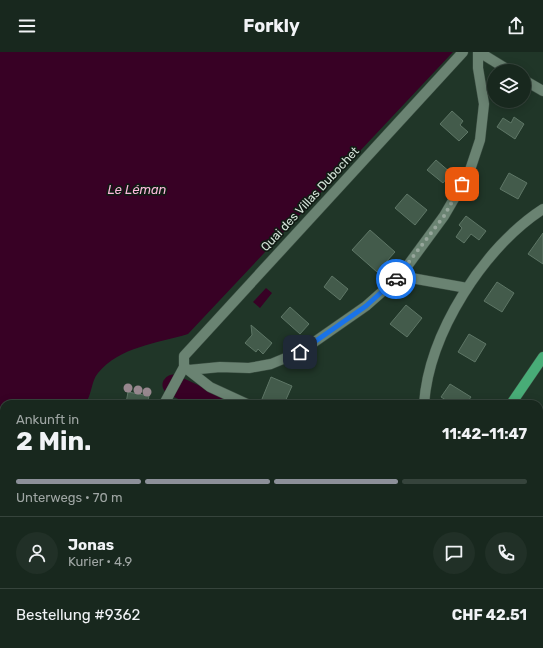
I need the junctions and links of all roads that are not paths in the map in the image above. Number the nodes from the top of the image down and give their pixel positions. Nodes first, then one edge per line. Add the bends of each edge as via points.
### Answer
1 (463, 52) edge
2 (478, 52) edge
3 (498, 64) edge
4 (531, 84) edge
5 (543, 91) edge
6 (543, 209) edge
7 (400, 276) junction
8 (467, 288) junction
9 (543, 357) edge
10 (185, 369) junction
11 (166, 400) edge
12 (238, 400) edge
13 (424, 400) edge
14 (514, 400) edge

1 - 10 street, Quai des Villas Dubochet via 184,356
2 - 3 street
2 - 7 street via 484,104 480,140 468,173 444,216
4 - 5 street
6 - 8 street via 524,221
7 - 8 street
7 - 10 street via 366,306 300,352 271,364 249,368
8 - 13 street via 433,358
9 - 14 main road
10 - 11 street, Quai des Villas Dubochet
10 - 12 street via 210,387

